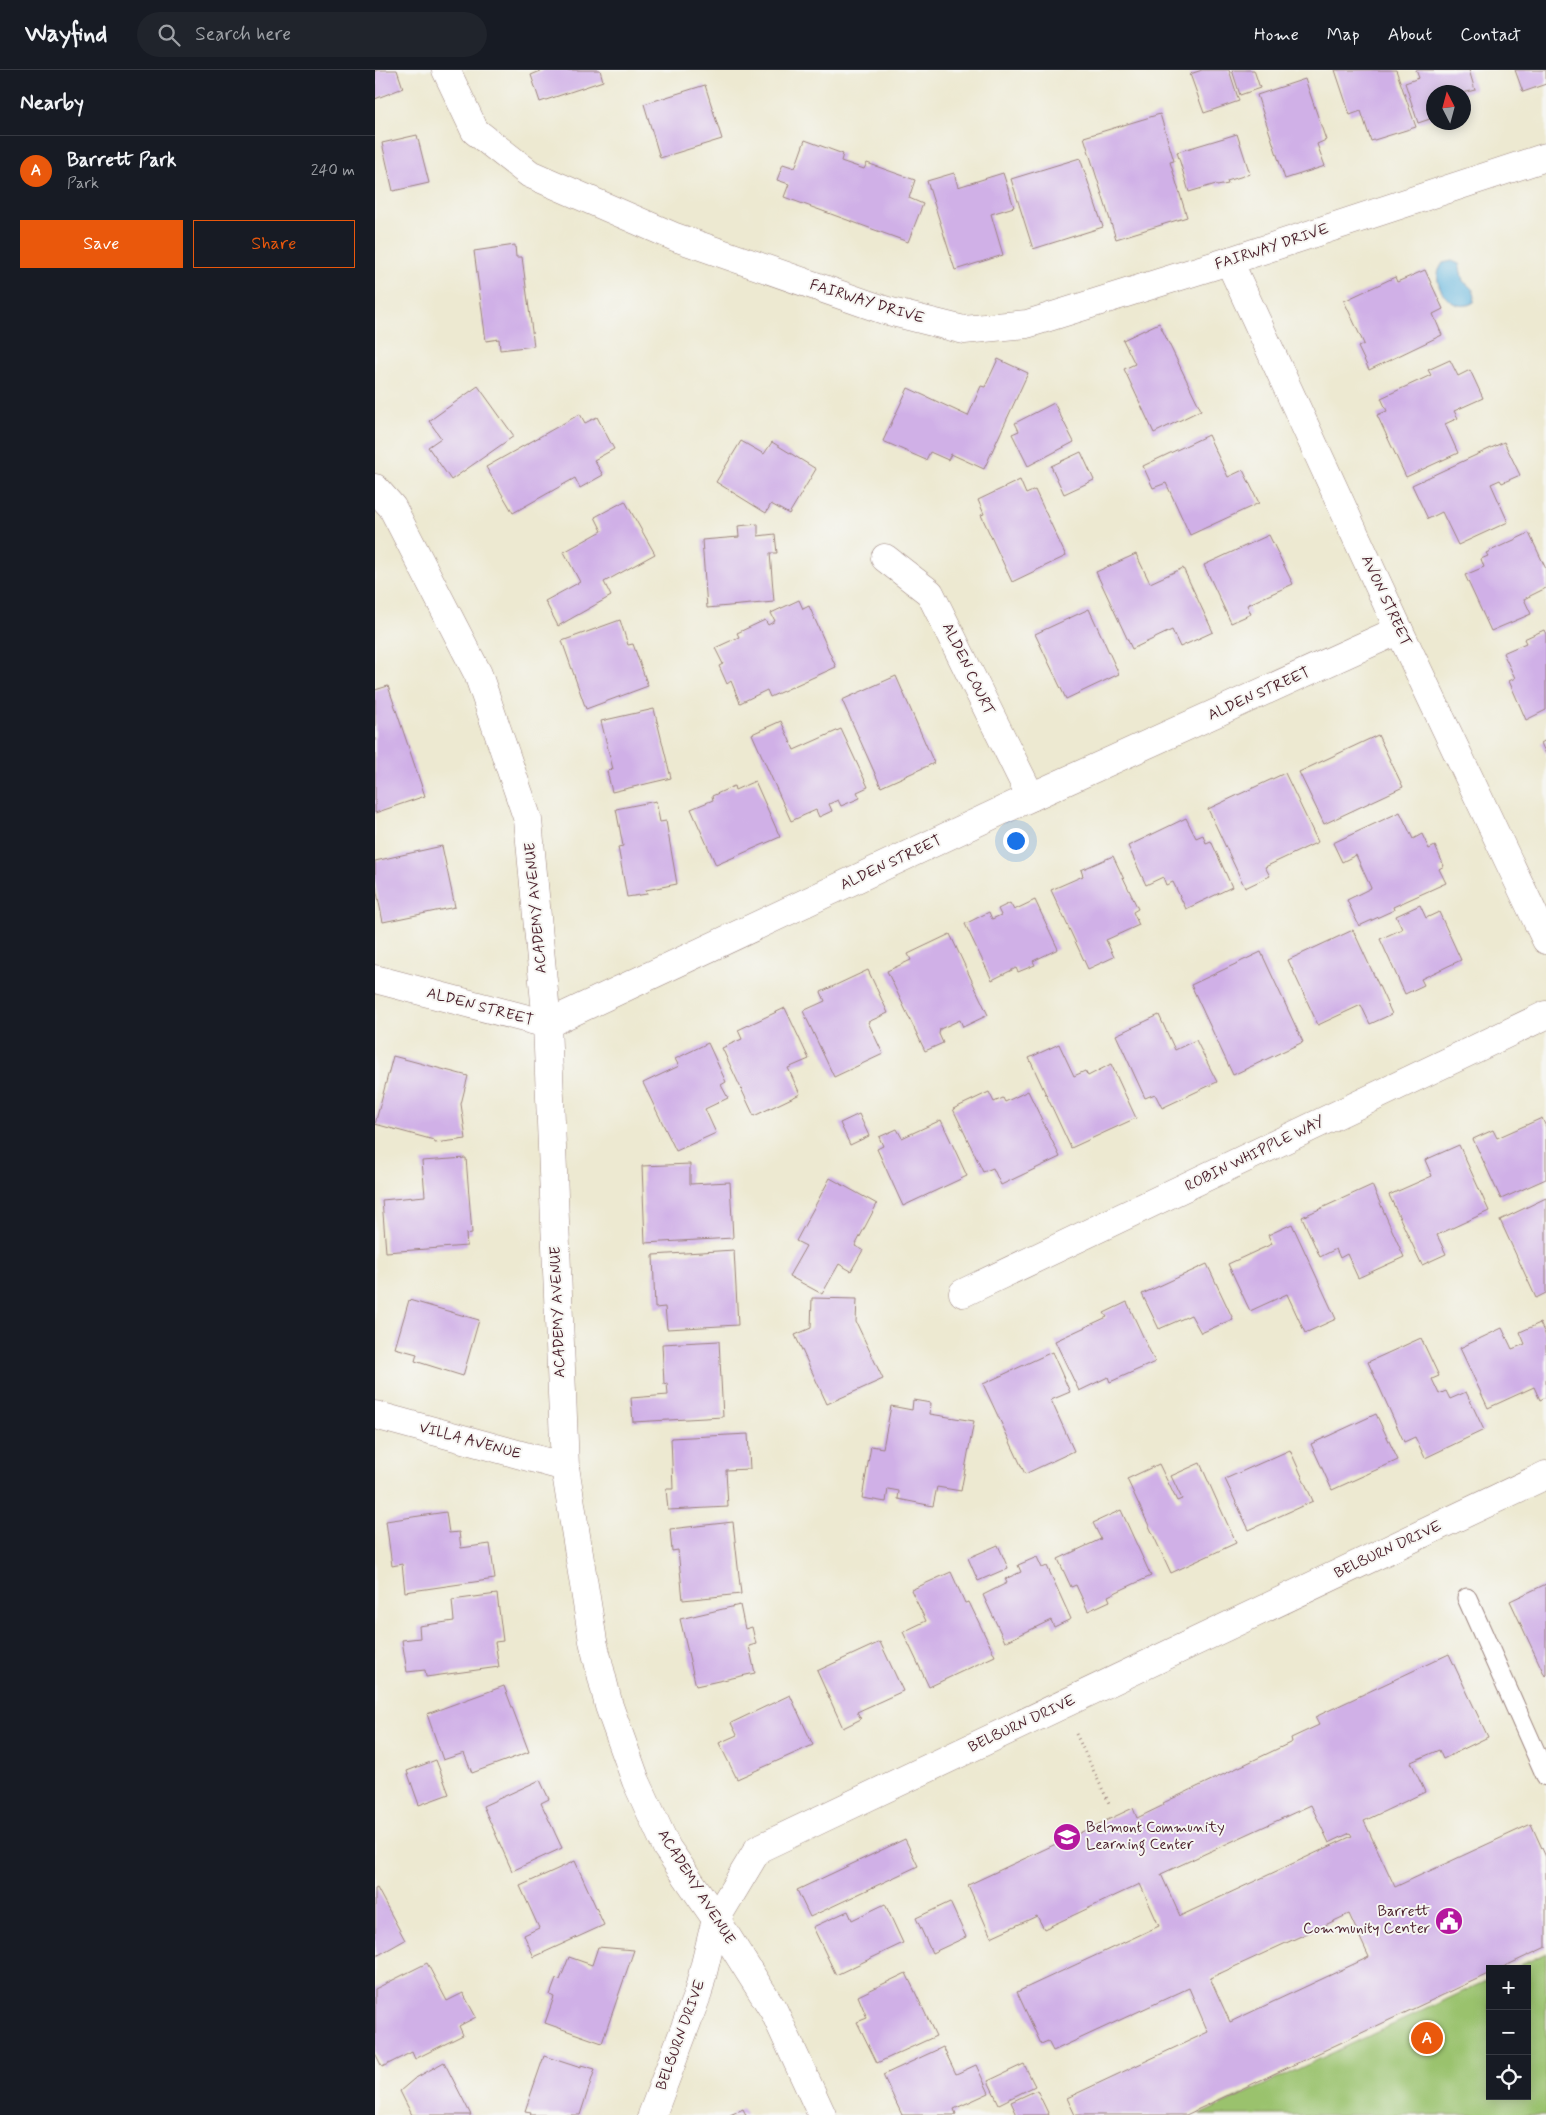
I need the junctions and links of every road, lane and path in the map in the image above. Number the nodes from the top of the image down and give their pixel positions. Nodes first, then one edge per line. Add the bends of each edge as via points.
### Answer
1 (446, 70) edge
2 (1546, 158) edge
3 (1229, 262) junction
4 (375, 488) edge
5 (885, 558) dead end
6 (1399, 630) junction
7 (1031, 797) junction
8 (1546, 940) edge
9 (375, 979) edge
10 (1546, 1015) edge
11 (547, 1024) junction
12 (963, 1293) dead end
13 (375, 1415) edge
14 (565, 1467) junction
15 (1546, 1475) edge
16 (1467, 1598) dead end
17 (1073, 1729) dead end
18 (1546, 1776) edge
19 (1110, 1805) dead end
20 (716, 1919) junction
21 (652, 2115) edge
22 (822, 2115) edge

1 - 3 street, FAIRWAY DRIVE via 475,130 530,174 675,237 884,310 965,330 1027,324
2 - 3 street, FAIRWAY DRIVE
3 - 6 street, AVON STREET
4 - 11 street, ACADEMY AVENUE via 392,507 478,674 528,820
5 - 7 street, ALDEN COURT via 931,593
6 - 7 street, ALDEN STREET
6 - 8 street, AVON STREET
7 - 11 street, ALDEN STREET
9 - 11 street, ALDEN STREET
10 - 12 street, ROBIN WHIPPLE WAY
11 - 14 street, ACADEMY AVENUE
13 - 14 street, VILLA AVENUE
14 - 20 street, ACADEMY AVENUE via 593,1640 609,1706 636,1781 667,1848
15 - 20 street, BELBURN DRIVE via 758,1849
16 - 18 lane
17 - 19 path
20 - 21 street, BELBURN DRIVE via 698,1993
20 - 22 street, ACADEMY AVENUE via 774,2011

